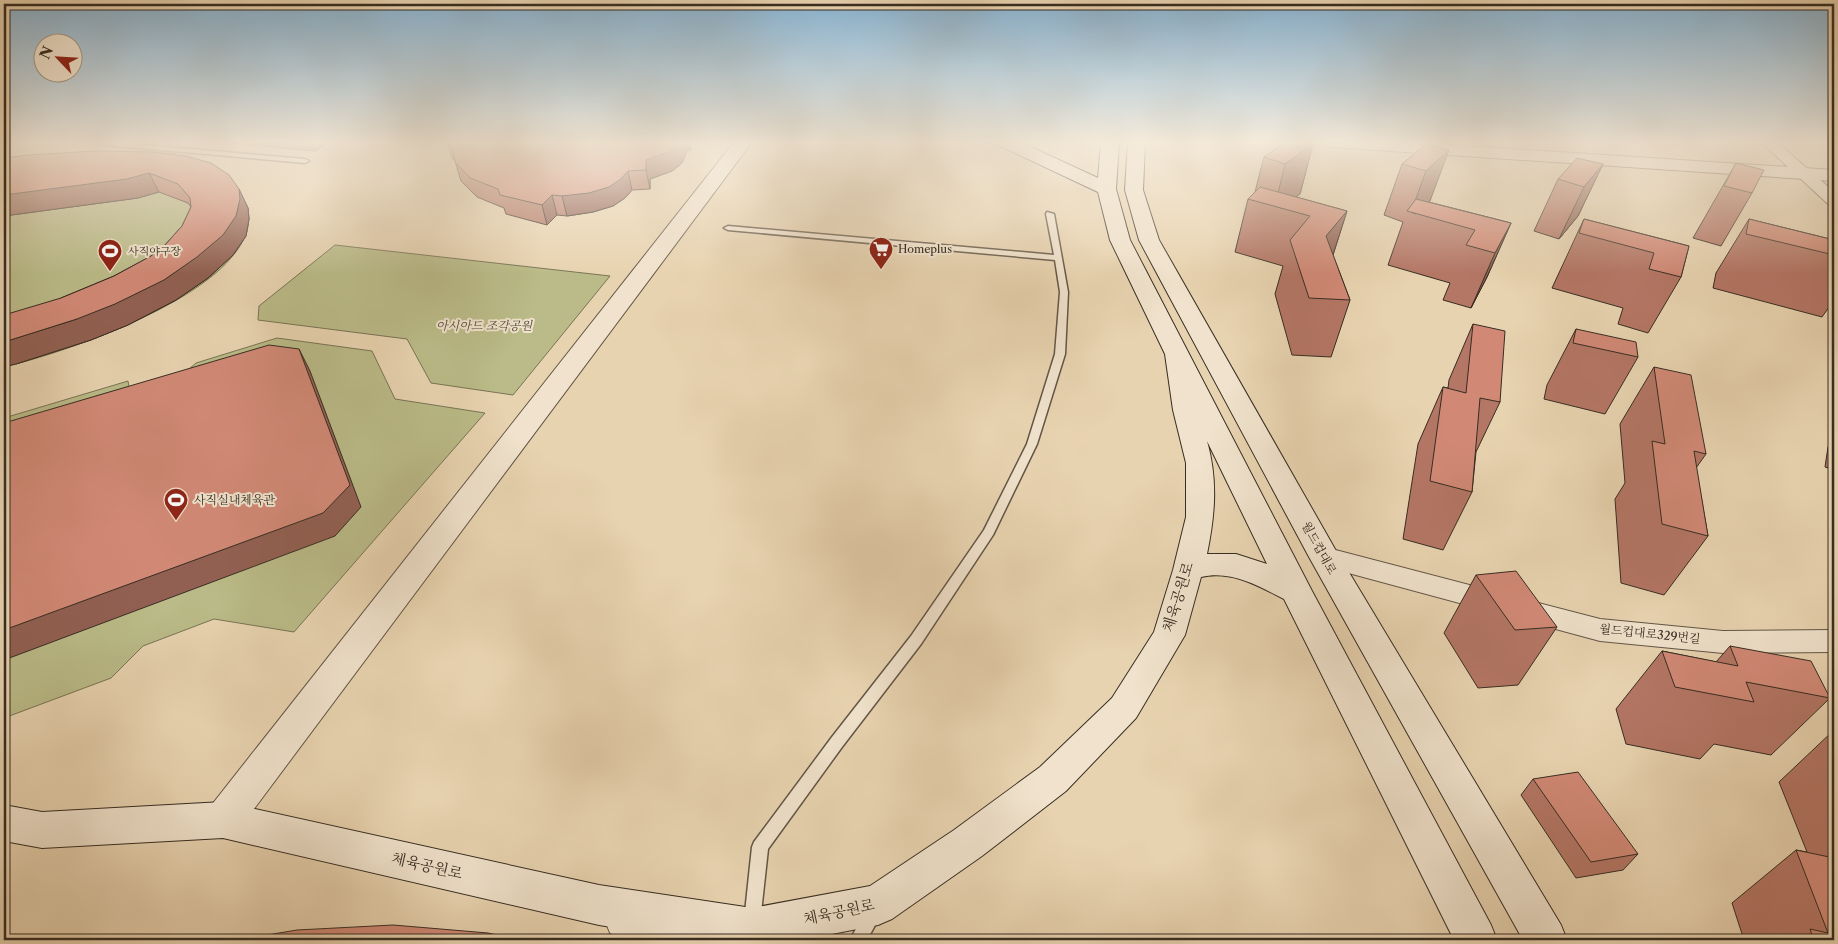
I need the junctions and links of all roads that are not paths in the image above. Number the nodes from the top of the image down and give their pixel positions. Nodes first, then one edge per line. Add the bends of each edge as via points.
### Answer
1 (709, 186) edge
2 (1101, 186) edge
3 (1134, 186) edge
4 (1817, 186) edge
5 (1107, 189) joint
6 (1834, 200) edge
7 (1050, 214) dead end
8 (728, 228) dead end
9 (1059, 258) junction
10 (1177, 354) junction
11 (1324, 557) junction
12 (1188, 570) junction
13 (1296, 590) junction
14 (1834, 641) edge
15 (223, 820) junction
16 (4, 823) edge
17 (599, 905) junction
18 (878, 905) junction
19 (752, 929) junction
20 (668, 940) edge
21 (858, 940) edge
22 (1476, 940) edge
23 (1546, 940) edge

1 - 15 main road
2 - 5 main road
3 - 11 main road, 월드컵대로 via 1149,240
4 - 6 street
5 - 10 main road via 1120,240
7 - 9 lane
8 - 9 lane
9 - 19 lane via 1064,292 1060,354 1032,444 989,532 916,640 760,847
10 - 12 main road, 체육공원로 via 1186,410 1200,463 1200,517
10 - 13 main road
11 - 14 street, 월드컵대로329번길 via 1600,630 1723,642
11 - 23 main road, 월드컵대로
12 - 13 main road via 1213,564 1233,564
12 - 18 main road, 체육공원로 via 1168,635 1124,708 1053,779
13 - 22 main road
15 - 16 main road, 체육공원로 via 42,830
15 - 17 main road, 체육공원로
17 - 19 main road, 체육공원로
17 - 20 main road
18 - 19 main road, 체육공원로
18 - 21 lane

